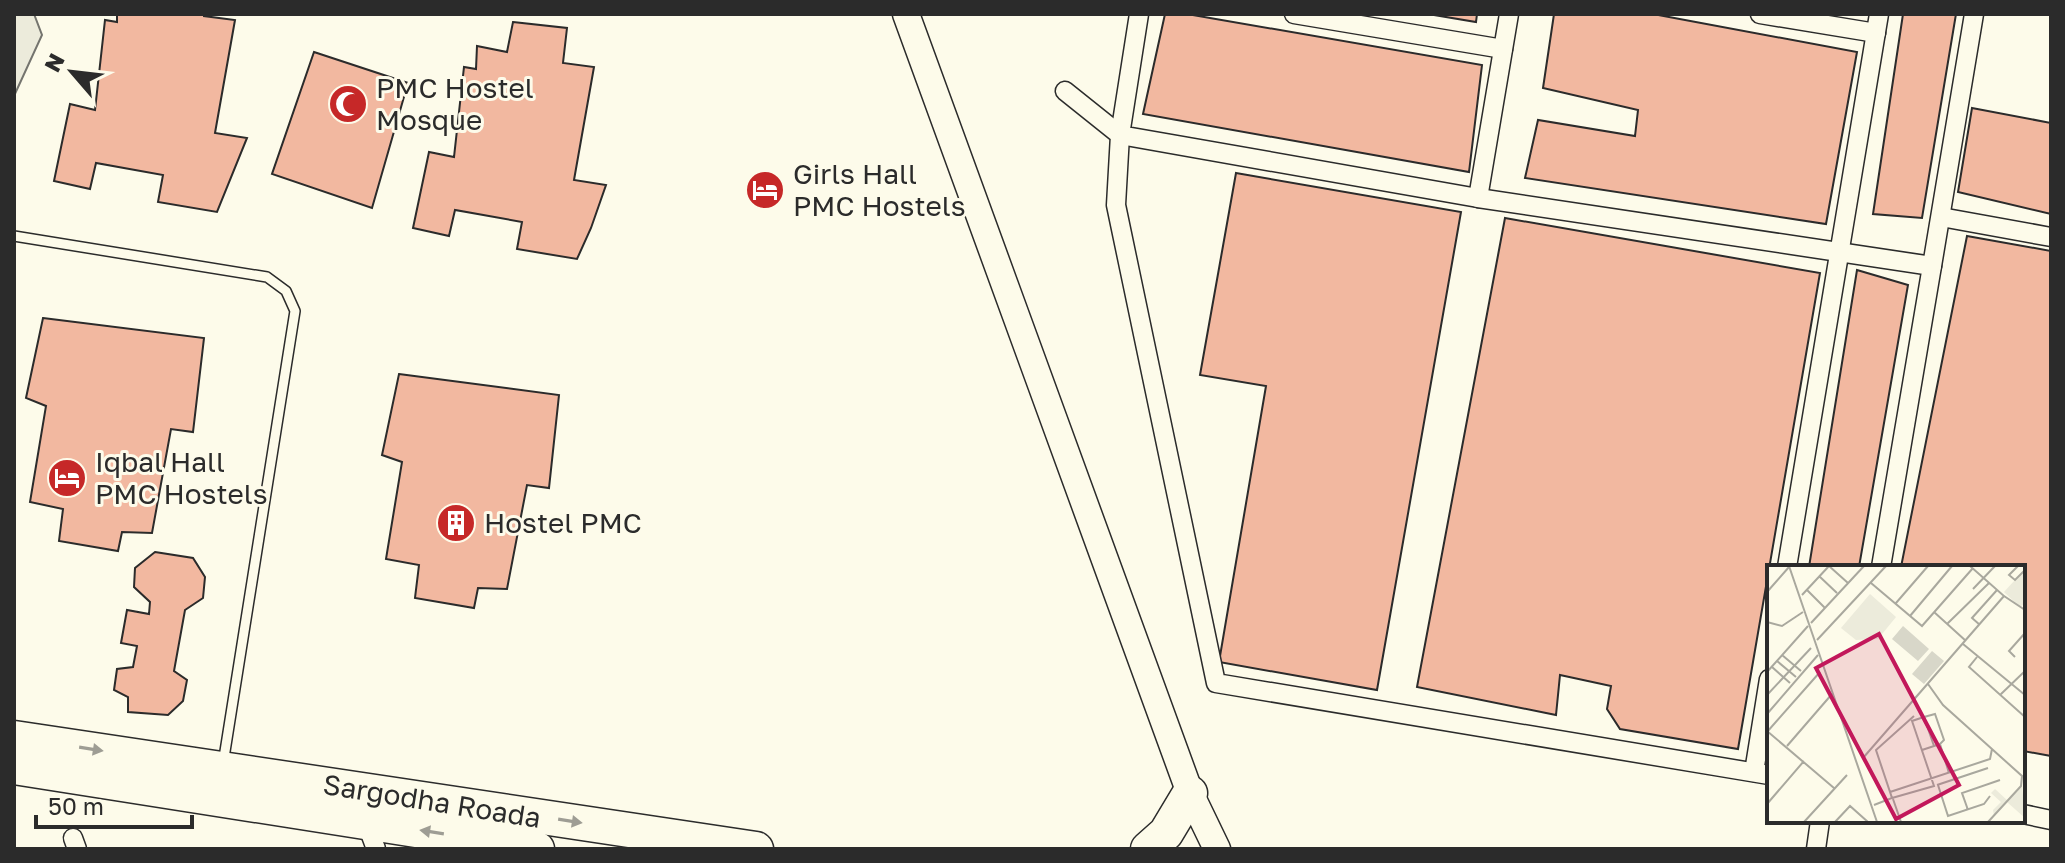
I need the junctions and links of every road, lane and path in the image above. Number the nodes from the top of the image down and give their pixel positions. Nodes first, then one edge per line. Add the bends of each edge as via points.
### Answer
1 (906, 14) edge
2 (1139, 14) edge
3 (1294, 14) edge
4 (1509, 14) edge
5 (1760, 14) edge
6 (1974, 14) edge
7 (1877, 23) edge
8 (1503, 49) junction
9 (1065, 91) dead end
10 (1120, 135) junction
11 (1478, 198) junction
12 (1941, 217) junction
13 (14, 236) edge
14 (2051, 237) edge
15 (1839, 252) junction
16 (1932, 266) junction
17 (1787, 565) edge
18 (1881, 565) edge
19 (1767, 703) edge
20 (14, 738) edge
21 (14, 767) edge
22 (222, 769) junction
23 (1761, 774) edge
24 (1190, 793) junction
25 (2025, 814) edge
26 (2051, 820) edge
27 (1820, 823) edge
28 (371, 835) edge
29 (537, 849) edge
30 (756, 849) edge
31 (1148, 849) edge
32 (1217, 849) edge
33 (1816, 849) edge

1 - 24 street
2 - 10 street
3 - 8 street
4 - 8 street
5 - 7 street
6 - 12 street
7 - 15 street
8 - 11 street
9 - 10 street
10 - 11 street
10 - 23 street via 1116,205 1216,683
11 - 15 street
12 - 14 street
12 - 16 street
13 - 22 lane via 267,277 286,291 295,311
15 - 16 street
15 - 17 street
16 - 18 street
19 - 23 street
20 -> 22 highway, Sargodha Roada
21 - 28 highway, Sargodha Roada
22 -> 30 highway, Sargodha Roada
24 - 31 highway via 1166,833
24 - 32 street
25 - 26 street
27 - 33 street
29 -> 28 highway, Sargodha Roada

